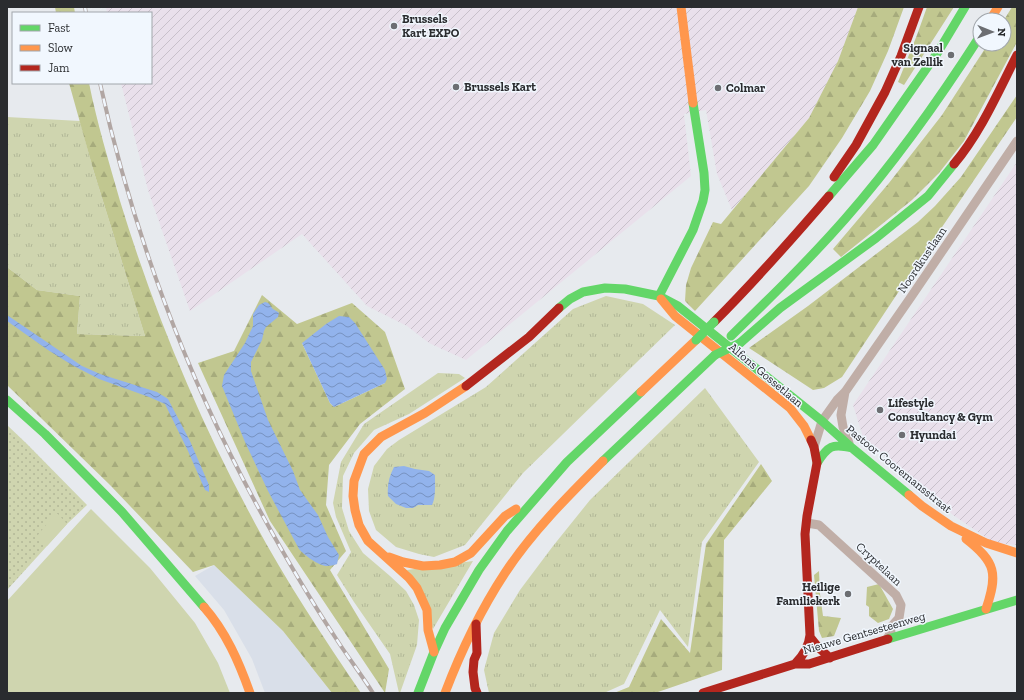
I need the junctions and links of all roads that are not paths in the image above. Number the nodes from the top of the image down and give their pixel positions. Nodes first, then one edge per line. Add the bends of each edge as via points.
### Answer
1 (681, 7) edge
2 (910, 7) edge
3 (918, 7) edge
4 (965, 7) edge
5 (908, 39) junction
6 (972, 48) edge
7 (1017, 55) edge
8 (1017, 74) edge
9 (977, 132) junction
10 (1017, 141) edge
11 (827, 199) junction
12 (659, 296) junction
13 (715, 355) junction
14 (845, 392) junction
15 (7, 400) edge
16 (822, 420) junction
17 (814, 447) junction
18 (852, 448) junction
19 (817, 463) junction
20 (537, 495) junction
21 (807, 523) junction
22 (951, 526) junction
23 (1017, 553) edge
24 (384, 554) junction
25 (1017, 600) edge
26 (986, 609) junction
27 (476, 621) junction
28 (810, 637) junction
29 (887, 639) junction
30 (434, 652) junction
31 (830, 658) junction
32 (795, 664) junction
33 (722, 687) junction
34 (250, 693) edge
35 (418, 693) edge
36 (446, 693) edge
37 (477, 693) edge
38 (702, 693) edge
39 (730, 693) edge

1 - 12 main road via 705,190 693,230
2 - 5 main road via 904,27
3 - 5 main road
4 - 11 main road via 938,52 873,145
5 - 11 main road via 885,92 856,145 834,177
6 - 13 main road via 934,105 860,200 818,248
7 - 9 main road
8 - 9 main road via 992,114
9 - 13 main road, bridge via 966,150 928,196 876,238 780,308 740,343
10 - 14 street, Noordkustlaan
11 - 20 main road, bridge via 748,288 567,462
12 - 16 main road, Alfons Gossetlaan via 678,306
12 - 17 main road, Alfons Gossetlaan via 675,316 790,408 804,426
12 - 24 main road via 625,289 604,288 584,292 570,299 473,381 425,413 381,437 364,454 354,480 353,496 359,525 368,541
13 - 27 main road via 552,513 505,573
14 - 16 street, Noordkustlaan
14 - 18 street via 841,415
15 - 34 main road via 46,434 122,512 210,614 227,639
16 - 17 street
16 - 18 main road, Pastoor Cooremansstraat
17 - 19 main road, Alfons Gossetlaan
18 - 19 main road via 834,445 826,450
18 - 22 main road, Pastoor Cooremansstraat via 922,506
19 - 21 main road, Alfons Gossetlaan
20 - 24 main road via 505,516 471,553 455,562 423,566 403,562
20 - 30 main road via 479,570
21 - 28 main road, Alfons Gossetlaan via 805,534
21 - 29 street, Cryptelaan via 819,525 896,595 901,605 899,618 890,628 891,632
22 - 23 main road, Pastoor Cooremansstraat via 986,543
22 - 26 main road via 985,554 989,562 993,578
24 - 30 main road via 417,588 427,610 428,630
25 - 26 main road, Nieuwe Gentsesteenweg
26 - 29 main road, Nieuwe Gentsesteenweg
27 - 36 main road
27 - 37 main road via 477,653 473,672
28 - 31 main road
28 - 32 main road via 805,651
29 - 31 main road, Nieuwe Gentsesteenweg
30 - 35 main road
31 - 32 main road, Nieuwe Gentsesteenweg via 809,664
32 - 33 main road, Nieuwe Gentsesteenweg
33 - 38 main road, Nieuwe Gentsesteenweg
33 - 39 street

